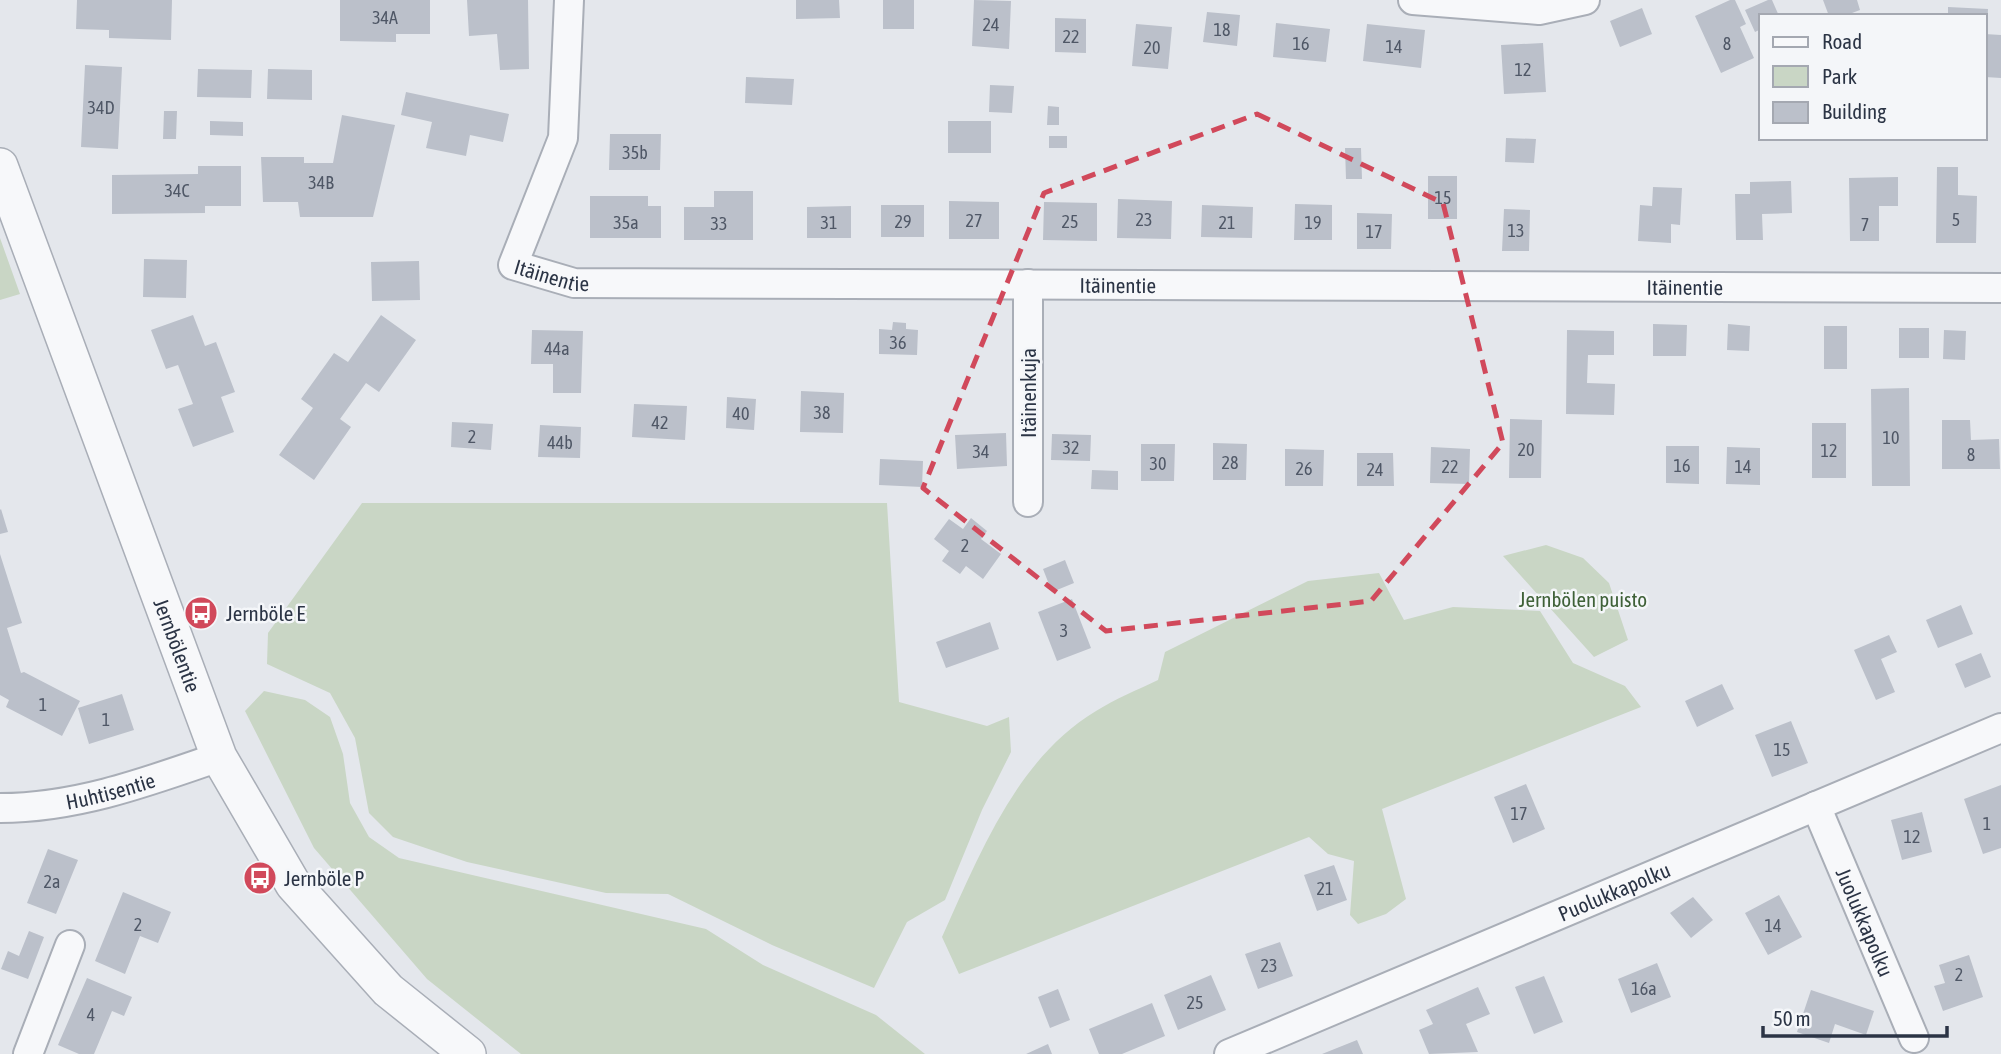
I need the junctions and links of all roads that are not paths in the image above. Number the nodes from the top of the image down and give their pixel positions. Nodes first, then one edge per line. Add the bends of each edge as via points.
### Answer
1 (569, 0) edge
2 (1413, 0) edge
3 (1584, 0) edge
4 (0, 166) edge
5 (1028, 284) junction
6 (2001, 288) edge
7 (1028, 502) dead end
8 (2001, 728) edge
9 (219, 757) junction
10 (1816, 806) junction
11 (0, 808) edge
12 (70, 946) dead end
13 (1914, 1038) dead end
14 (28, 1054) edge
15 (468, 1054) edge
16 (1229, 1054) edge

1 - 5 street, Itäinentie via 563,138 513,265 574,283
2 - 3 street via 1539,10
4 - 9 street, Jernbölentie
5 - 6 street, Itäinentie
5 - 7 street, Itäinenkuja
8 - 10 street, Puolukkapolku
9 - 11 street, Huhtisentie via 126,789 37,808
9 - 15 street, Jernbölentie via 293,884 388,990
10 - 13 street, Juolukkapolku
10 - 16 street, Puolukkapolku
12 - 14 street

